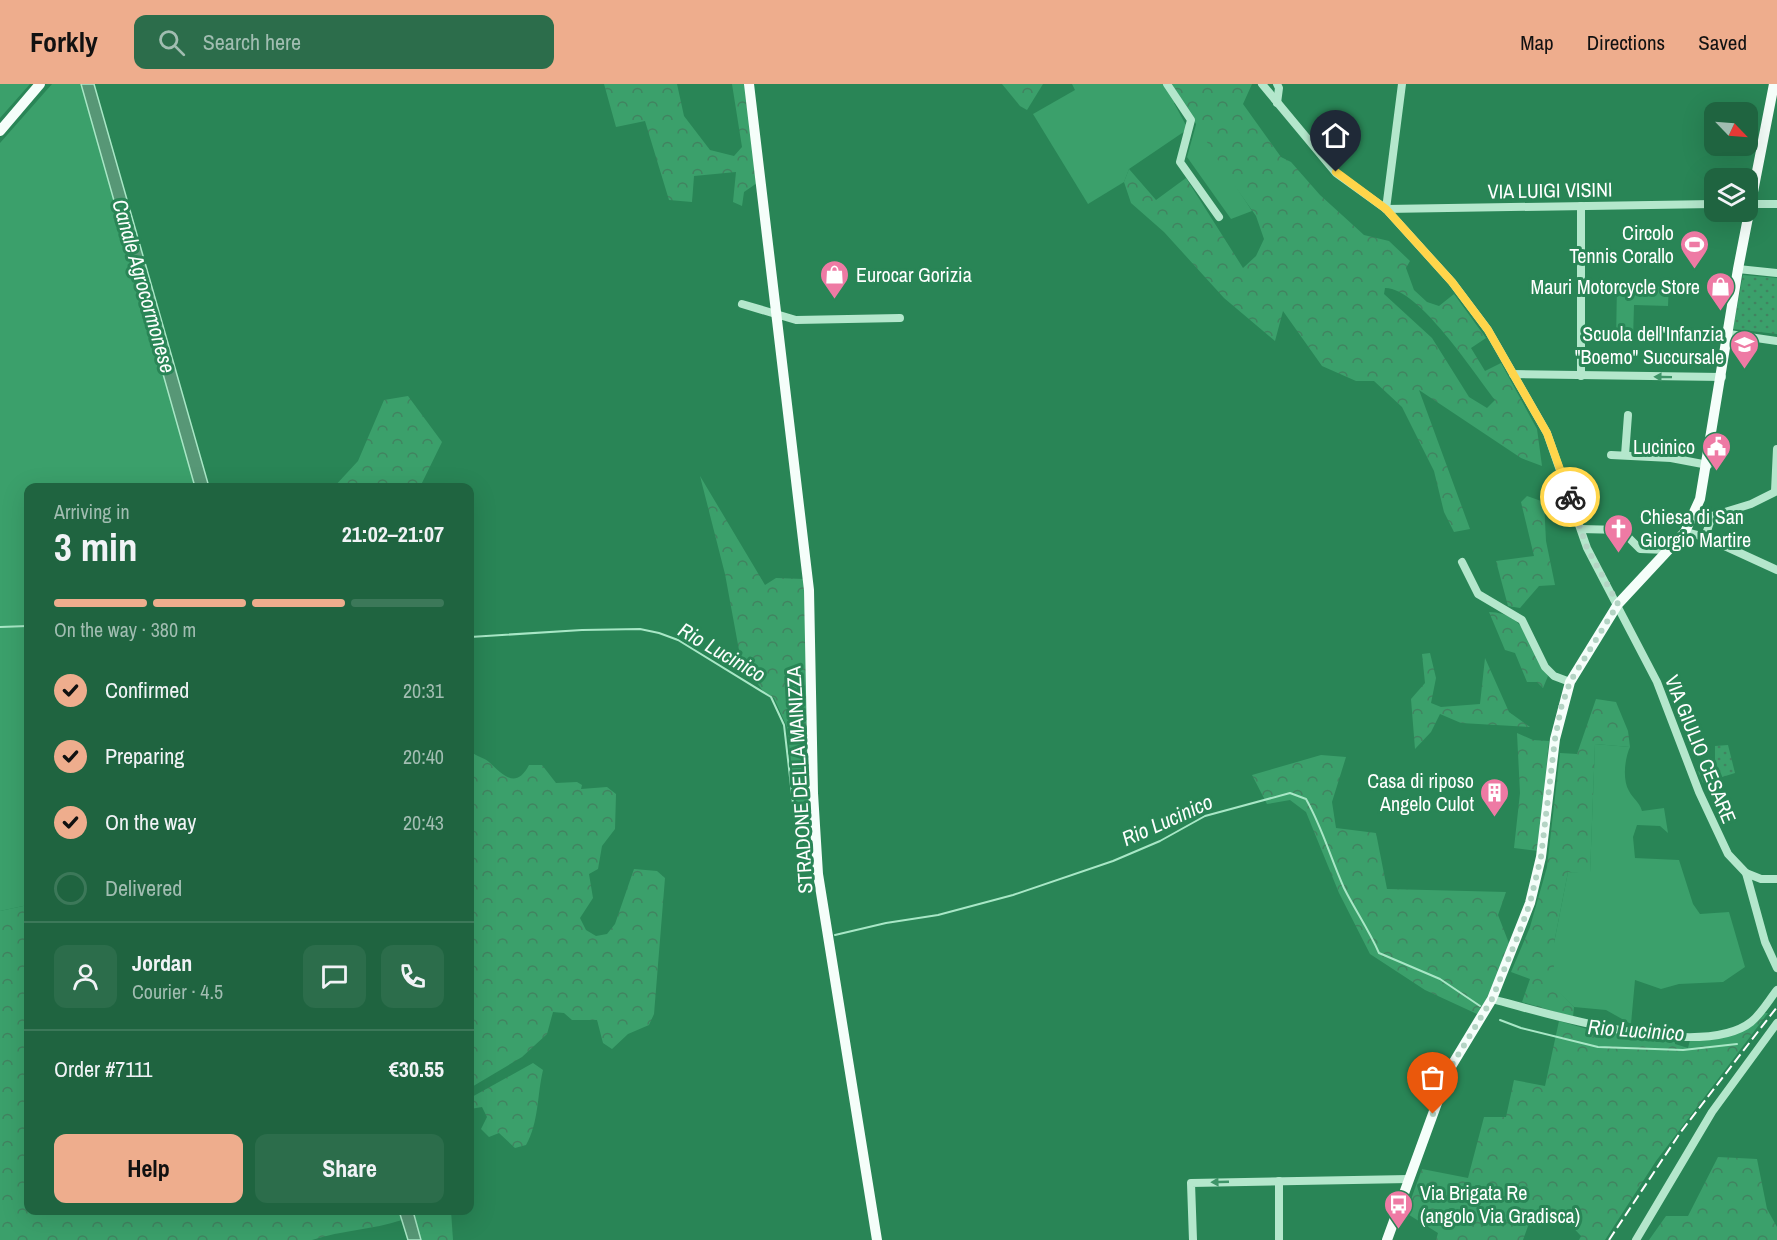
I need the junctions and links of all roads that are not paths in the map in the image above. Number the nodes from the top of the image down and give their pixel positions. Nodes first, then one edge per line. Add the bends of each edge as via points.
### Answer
1 (40, 84) edge
2 (749, 84) edge
3 (1167, 84) edge
4 (1262, 84) edge
5 (1277, 84) edge
6 (1402, 84) edge
7 (1774, 84) edge
8 (1277, 103) junction
9 (0, 131) edge
10 (1757, 168) edge
11 (1704, 204) edge
12 (1758, 204) edge
13 (1777, 204) edge
14 (1581, 206) junction
15 (1386, 209) junction
16 (1219, 217) dead end
17 (1747, 222) edge
18 (1738, 269) junction
19 (1777, 273) edge
20 (742, 304) dead end
21 (778, 316) junction
22 (900, 318) dead end
23 (1729, 334) junction
24 (1777, 341) edge
25 (1513, 374) junction
26 (1581, 376) junction
27 (1722, 377) junction
28 (1628, 415) dead end
29 (1777, 449) edge
30 (1611, 455) dead end
31 (1625, 455) junction
32 (1707, 465) junction
33 (1776, 491) edge
34 (1696, 510) junction
35 (1712, 516) junction
36 (1581, 529) junction
37 (1685, 532) junction
38 (1706, 537) junction
39 (1668, 550) junction
40 (1462, 562) dead end
41 (1777, 570) edge
42 (1618, 604) junction
43 (1570, 682) junction
44 (1746, 873) junction
45 (1777, 879) edge
46 (1777, 968) edge
47 (1777, 990) edge
48 (1489, 1005) junction
49 (1777, 1023) edge
50 (1405, 1179) junction
51 (1279, 1180) junction
52 (876, 1240) edge
53 (1193, 1240) edge
54 (1279, 1240) edge
55 (1387, 1240) edge
56 (1636, 1240) edge

1 - 9 main road
2 - 21 main road, STRADONE DELLA MAINIZZA
3 - 16 street via 1191,120 1180,162
4 - 8 street, VIA GIULIO CESARE
5 - 8 street
6 - 15 street
7 - 10 main road
8 - 15 street, VIA GIULIO CESARE via 1336,172
11 - 14 street, VIA LUIGI VISINI
12 - 13 street
14 - 15 street, VIA LUIGI VISINI
14 - 26 street
15 - 25 street, VIA GIULIO CESARE via 1452,282 1488,330
17 - 18 main road
18 - 19 street
18 - 23 main road
20 - 21 street
21 - 22 street via 796,320
21 - 52 main road, STRADONE DELLA MAINIZZA via 809,590 818,874
23 - 24 street
23 - 27 main road
25 - 26 street
25 - 36 street, VIA GIULIO CESARE via 1547,433
27 -> 26 street
27 - 32 main road
28 - 31 street
29 - 33 street
30 - 31 street
31 - 32 street
32 - 34 main road
33 - 35 street via 1751,504
34 - 35 street
34 - 37 main road
35 - 38 street
36 - 39 street via 1621,530 1640,549
36 - 42 street, VIA GIULIO CESARE via 1587,548
37 - 38 street
37 - 39 main road
38 - 41 street
39 - 42 main road
40 - 43 street via 1478,594 1522,620 1545,666 1554,676
42 - 43 main road
42 - 44 street, VIA GIULIO CESARE via 1657,682 1723,844
43 - 48 main road via 1555,739 1536,880
44 - 45 street via 1761,879
44 - 46 street via 1765,942
47 - 48 street via 1751,1022 1702,1037 1593,1027
48 - 50 main road via 1449,1070
49 - 56 street via 1712,1112
50 - 51 street
50 - 55 main road
51 -> 53 street via 1191,1183
51 - 54 street

